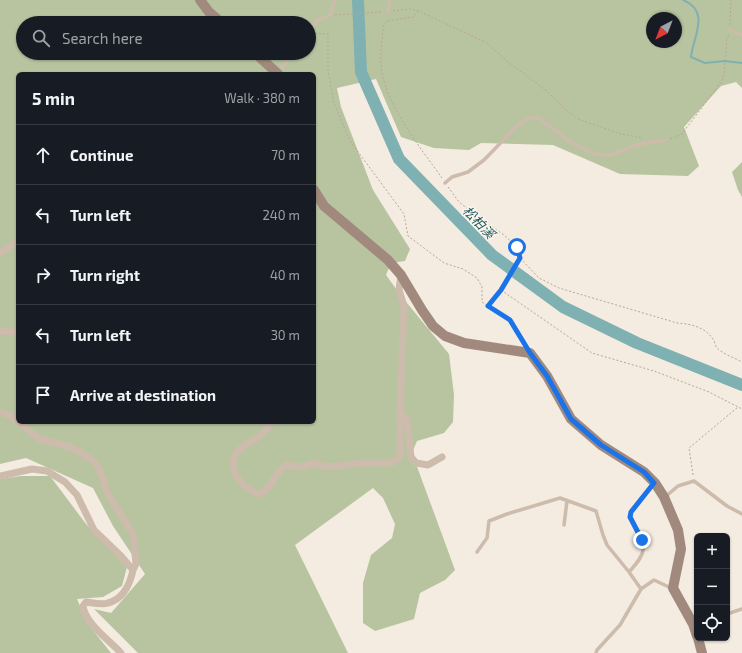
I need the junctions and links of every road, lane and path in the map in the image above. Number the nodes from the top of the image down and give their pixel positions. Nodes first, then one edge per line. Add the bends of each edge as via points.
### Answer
1 (200, 0) edge
2 (335, 0) edge
3 (390, 0) edge
4 (419, 11) junction
5 (388, 12) junction
6 (330, 15) junction
7 (214, 16) edge
8 (316, 21) edge
9 (730, 30) dead end
10 (316, 33) edge
11 (742, 35) edge
12 (726, 57) dead end
13 (263, 60) edge
14 (288, 60) edge
15 (276, 72) edge
16 (279, 72) edge
17 (643, 138) dead end
18 (666, 140) joint
19 (445, 183) junction
20 (316, 193) edge
21 (16, 242) edge
22 (0, 253) edge
23 (520, 258) junction
24 (401, 275) junction
25 (501, 290) junction
26 (488, 306) junction
27 (0, 331) edge
28 (16, 332) edge
29 (530, 353) junction
30 (742, 362) edge
31 (738, 407) junction
32 (742, 408) edge
33 (0, 412) edge
34 (400, 412) junction
35 (16, 421) edge
36 (20, 424) edge
37 (270, 424) edge
38 (442, 457) dead end
39 (0, 476) edge
40 (694, 481) junction
41 (654, 483) junction
42 (664, 497) junction
43 (567, 501) junction
44 (742, 514) edge
45 (564, 525) dead end
46 (477, 552) dead end
47 (133, 570) junction
48 (629, 572) junction
49 (673, 588) junction
50 (641, 589) junction
51 (742, 609) edge
52 (730, 613) edge
53 (694, 621) edge
54 (698, 641) edge
55 (121, 653) edge
56 (596, 653) edge
57 (702, 653) edge

1 - 7 main road
2 - 6 lane
3 - 5 lane
4 - 5 path via 410,9
4 - 17 path via 487,43 578,119 621,134
4 - 19 path via 413,17 387,21 384,25 381,66 397,112
5 - 6 path
6 - 8 lane
9 - 11 lane
10 - 26 path via 328,34 328,70 334,103 350,141 404,214 408,236 444,263 463,269 477,278 482,287 482,302
12 - 18 path via 722,81 681,135
13 - 15 main road
14 - 16 lane
18 - 19 lane via 639,144 611,154 594,154 573,144 539,118 529,118 518,125 484,160 468,172 452,177
19 - 23 path via 459,202 517,247
20 - 24 main road via 324,206 388,260
21 - 22 street
23 - 25 path
23 - 30 path via 539,278 559,288 698,327 713,338 717,348
24 - 29 main road via 433,326 445,336 464,343
24 - 34 street via 399,290 404,306
25 - 26 path
25 - 31 path via 592,353 654,371 709,392
26 - 29 path via 510,320
27 - 28 street
29 - 41 main road via 547,376 571,419 601,445 644,472
31 - 32 path
31 - 40 path via 689,448
33 - 35 street
34 - 37 street via 398,459 391,463 328,467 313,463 303,467 286,465 279,470 265,492 259,494 249,490 239,480 233,469 234,459 238,451 261,435
34 - 38 street via 407,420 411,457 416,464 428,465
36 - 47 street via 39,439 70,447 94,462 103,478 107,493 133,534 136,564
39 - 47 street via 32,469 47,471 64,482 77,495 94,530
40 - 42 lane via 678,486
40 - 44 lane
41 - 42 main road
41 - 48 lane via 631,512 630,517 642,540 644,550 641,559
42 - 49 main road via 678,530 681,549
43 - 45 lane
43 - 46 lane via 560,498 489,521 487,538
43 - 48 lane via 596,511 607,545
47 - 55 street via 126,591 118,599 108,603 86,602 83,606 90,621
48 - 50 lane
49 - 50 lane via 654,580
49 - 53 main road
50 - 56 lane via 620,625
51 - 52 lane
54 - 57 main road

